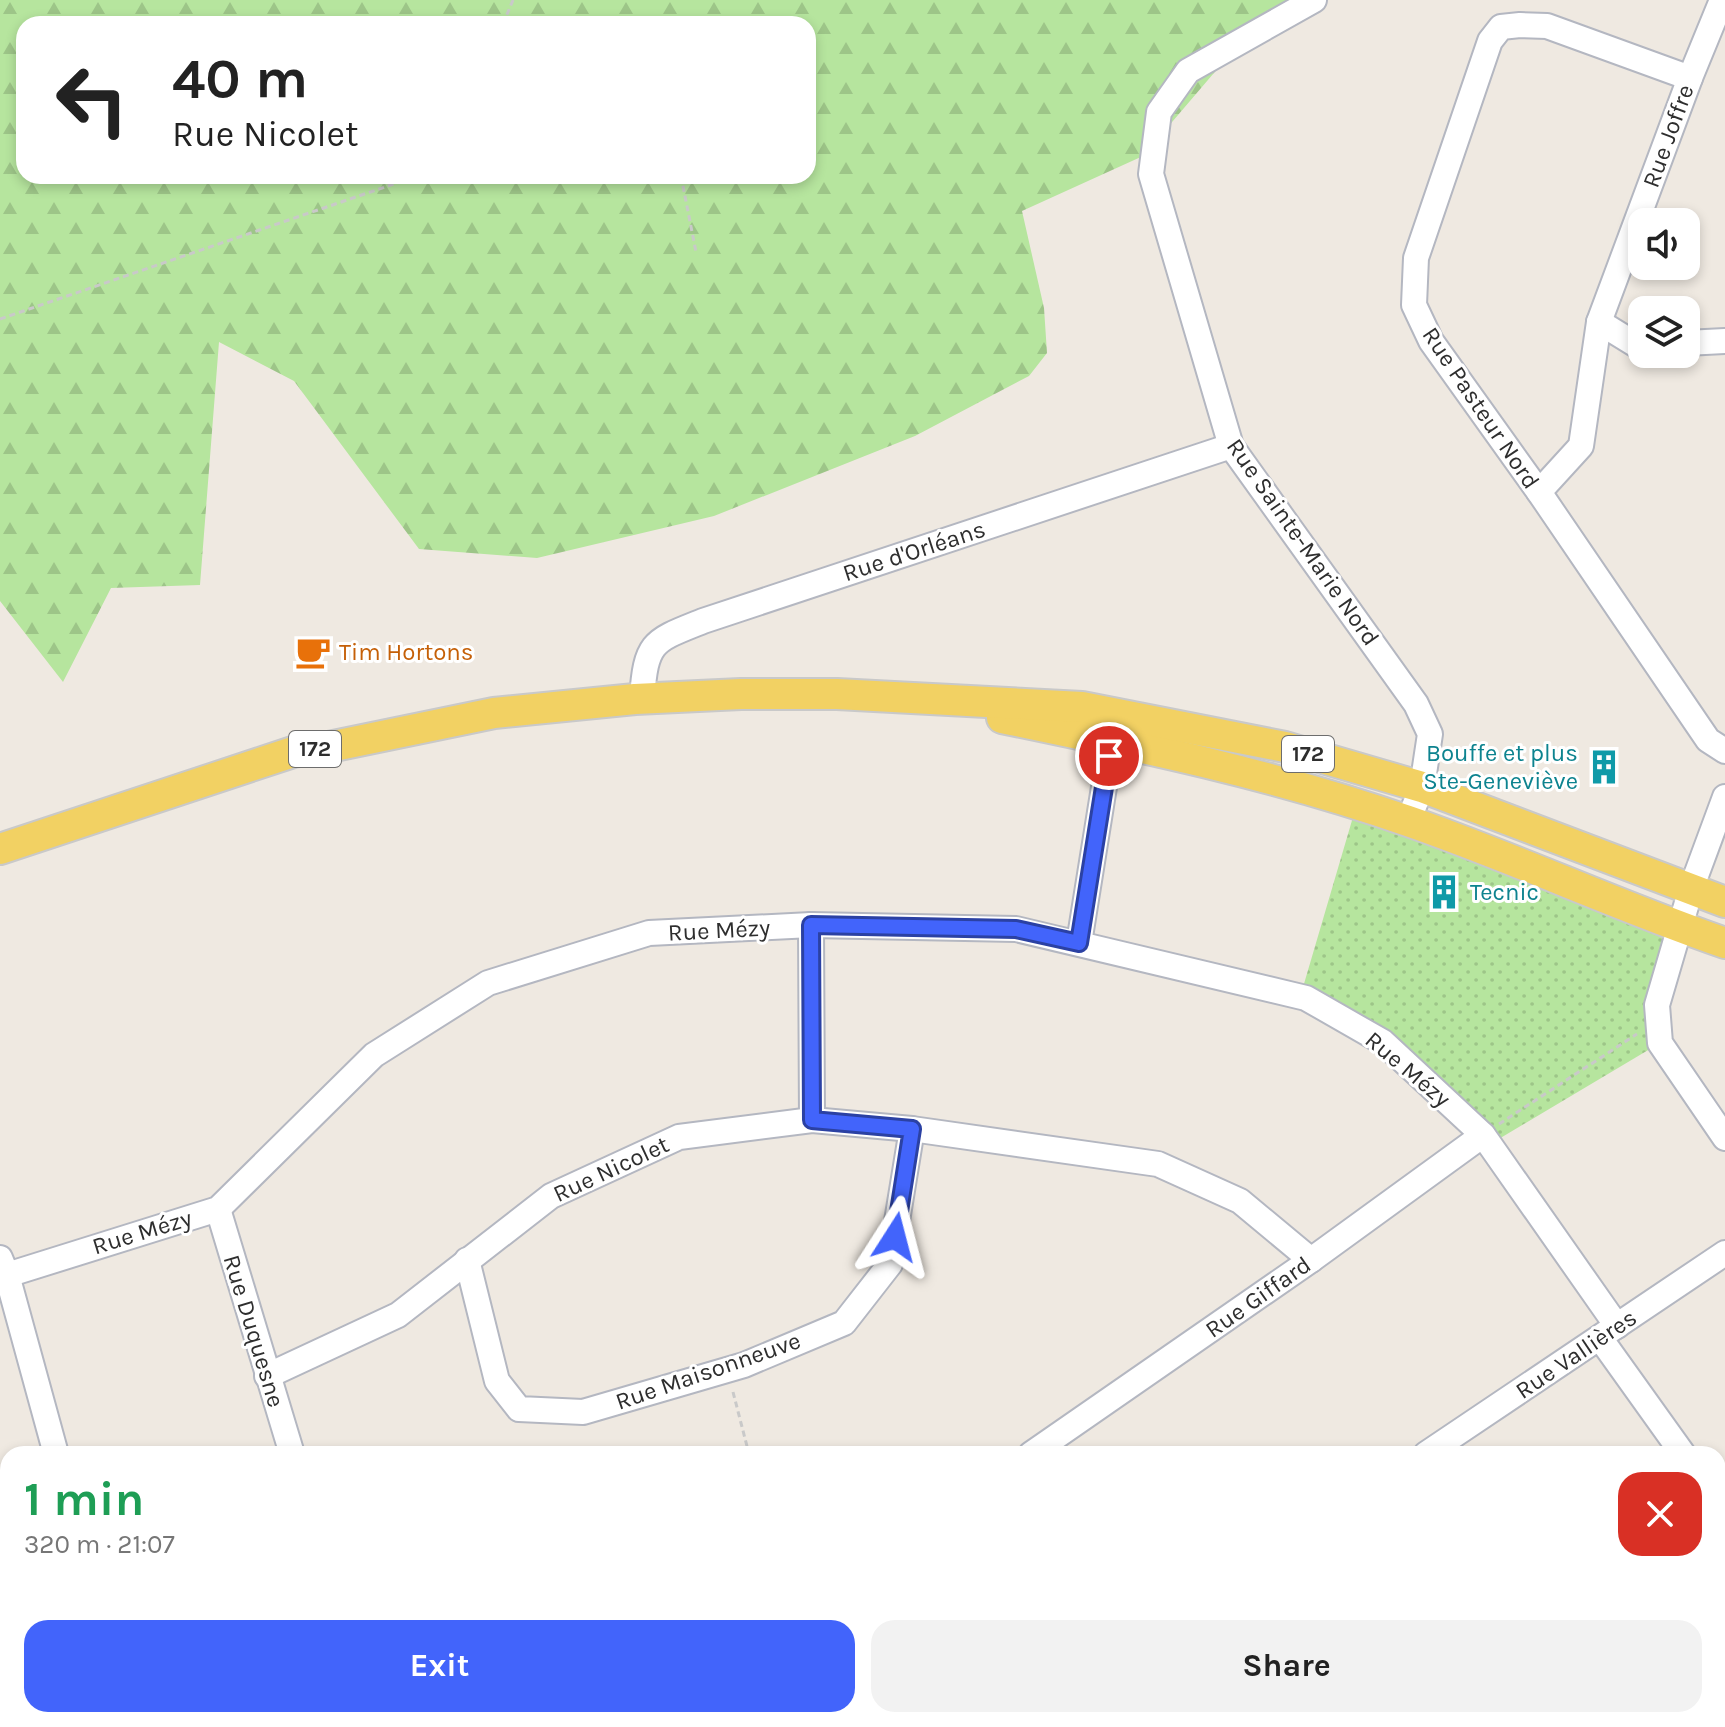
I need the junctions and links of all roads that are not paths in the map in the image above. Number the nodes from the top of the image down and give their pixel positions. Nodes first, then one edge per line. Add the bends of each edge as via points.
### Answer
1 (1314, 0) edge
2 (1722, 0) edge
3 (1690, 78) junction
4 (1599, 322) junction
5 (1628, 340) edge
6 (1725, 341) edge
7 (1700, 342) edge
8 (1231, 446) junction
9 (1539, 492) junction
10 (642, 698) junction
11 (906, 698) junction
12 (1725, 751) edge
13 (1109, 756) dead end
14 (1422, 787) junction
15 (1725, 797) edge
16 (1408, 821) junction
17 (0, 849) edge
18 (1691, 889) junction
19 (1725, 902) edge
20 (811, 925) junction
21 (1680, 928) junction
22 (1079, 943) junction
23 (1725, 943) edge
24 (812, 1120) junction
25 (912, 1129) junction
26 (1483, 1135) junction
27 (1725, 1138) edge
28 (218, 1209) junction
29 (1725, 1253) edge
30 (467, 1260) junction
31 (1311, 1260) junction
32 (3, 1266) edge
33 (1608, 1332) junction
34 (267, 1376) junction
35 (54, 1446) edge
36 (289, 1446) edge
37 (1043, 1446) edge
38 (1438, 1446) edge
39 (1678, 1446) edge

1 - 8 street, Rue Sainte-Marie Nord via 1188,71 1159,112 1151,174
2 - 3 street, Rue Joffre
3 - 4 street, Rue Joffre
3 - 9 street, Rue Pasteur Nord via 1547,26 1501,27 1490,41 1416,258 1414,305 1431,341
4 - 5 street
4 - 9 street, Rue Joffre via 1581,446
6 - 7 street
8 - 10 street, Rue d'Orléans via 662,637 644,661
8 - 14 street, Rue Sainte-Marie Nord via 1416,704 1430,734
9 - 12 street, Rue Pasteur Nord via 1708,740
10 - 11 main road, 172
10 - 17 main road, 172 via 494,713 293,752
11 - 14 main road, 172 via 1082,707 1285,747
11 - 16 main road, 172 via 1132,745
13 - 22 street
14 - 16 street, Rue Sainte-Marie Nord
14 - 18 main road, 172
15 - 18 street
16 - 21 main road, 172
18 - 19 main road, 172
18 - 21 street
20 - 22 street, Rue Mézy via 1016,929
20 - 24 street
20 - 28 street, Rue Mézy via 649,933 488,983 374,1055
21 - 23 main road, 172
21 - 27 street via 1657,1005 1660,1043
22 - 26 street, Rue Mézy via 1306,998 1383,1042
24 - 25 street, Rue Nicolet
24 - 30 street, Rue Nicolet via 679,1137 551,1196
25 - 30 street, Rue Maisonneuve via 890,1264 844,1323 727,1370 583,1412 519,1409 497,1381
25 - 31 street, Rue Nicolet via 1158,1164 1240,1201
26 - 31 street, Rue Giffard
26 - 33 street, Rue Mézy
28 - 32 street, Rue Mézy
28 - 34 street, Rue Duquesne
29 - 33 street, Rue Vallières
30 - 34 street, Rue Nicolet via 398,1315
31 - 37 street, Rue Giffard
32 - 35 street
33 - 38 street, Rue Vallières
33 - 39 street, Rue Mézy
34 - 36 street, Rue Duquesne

